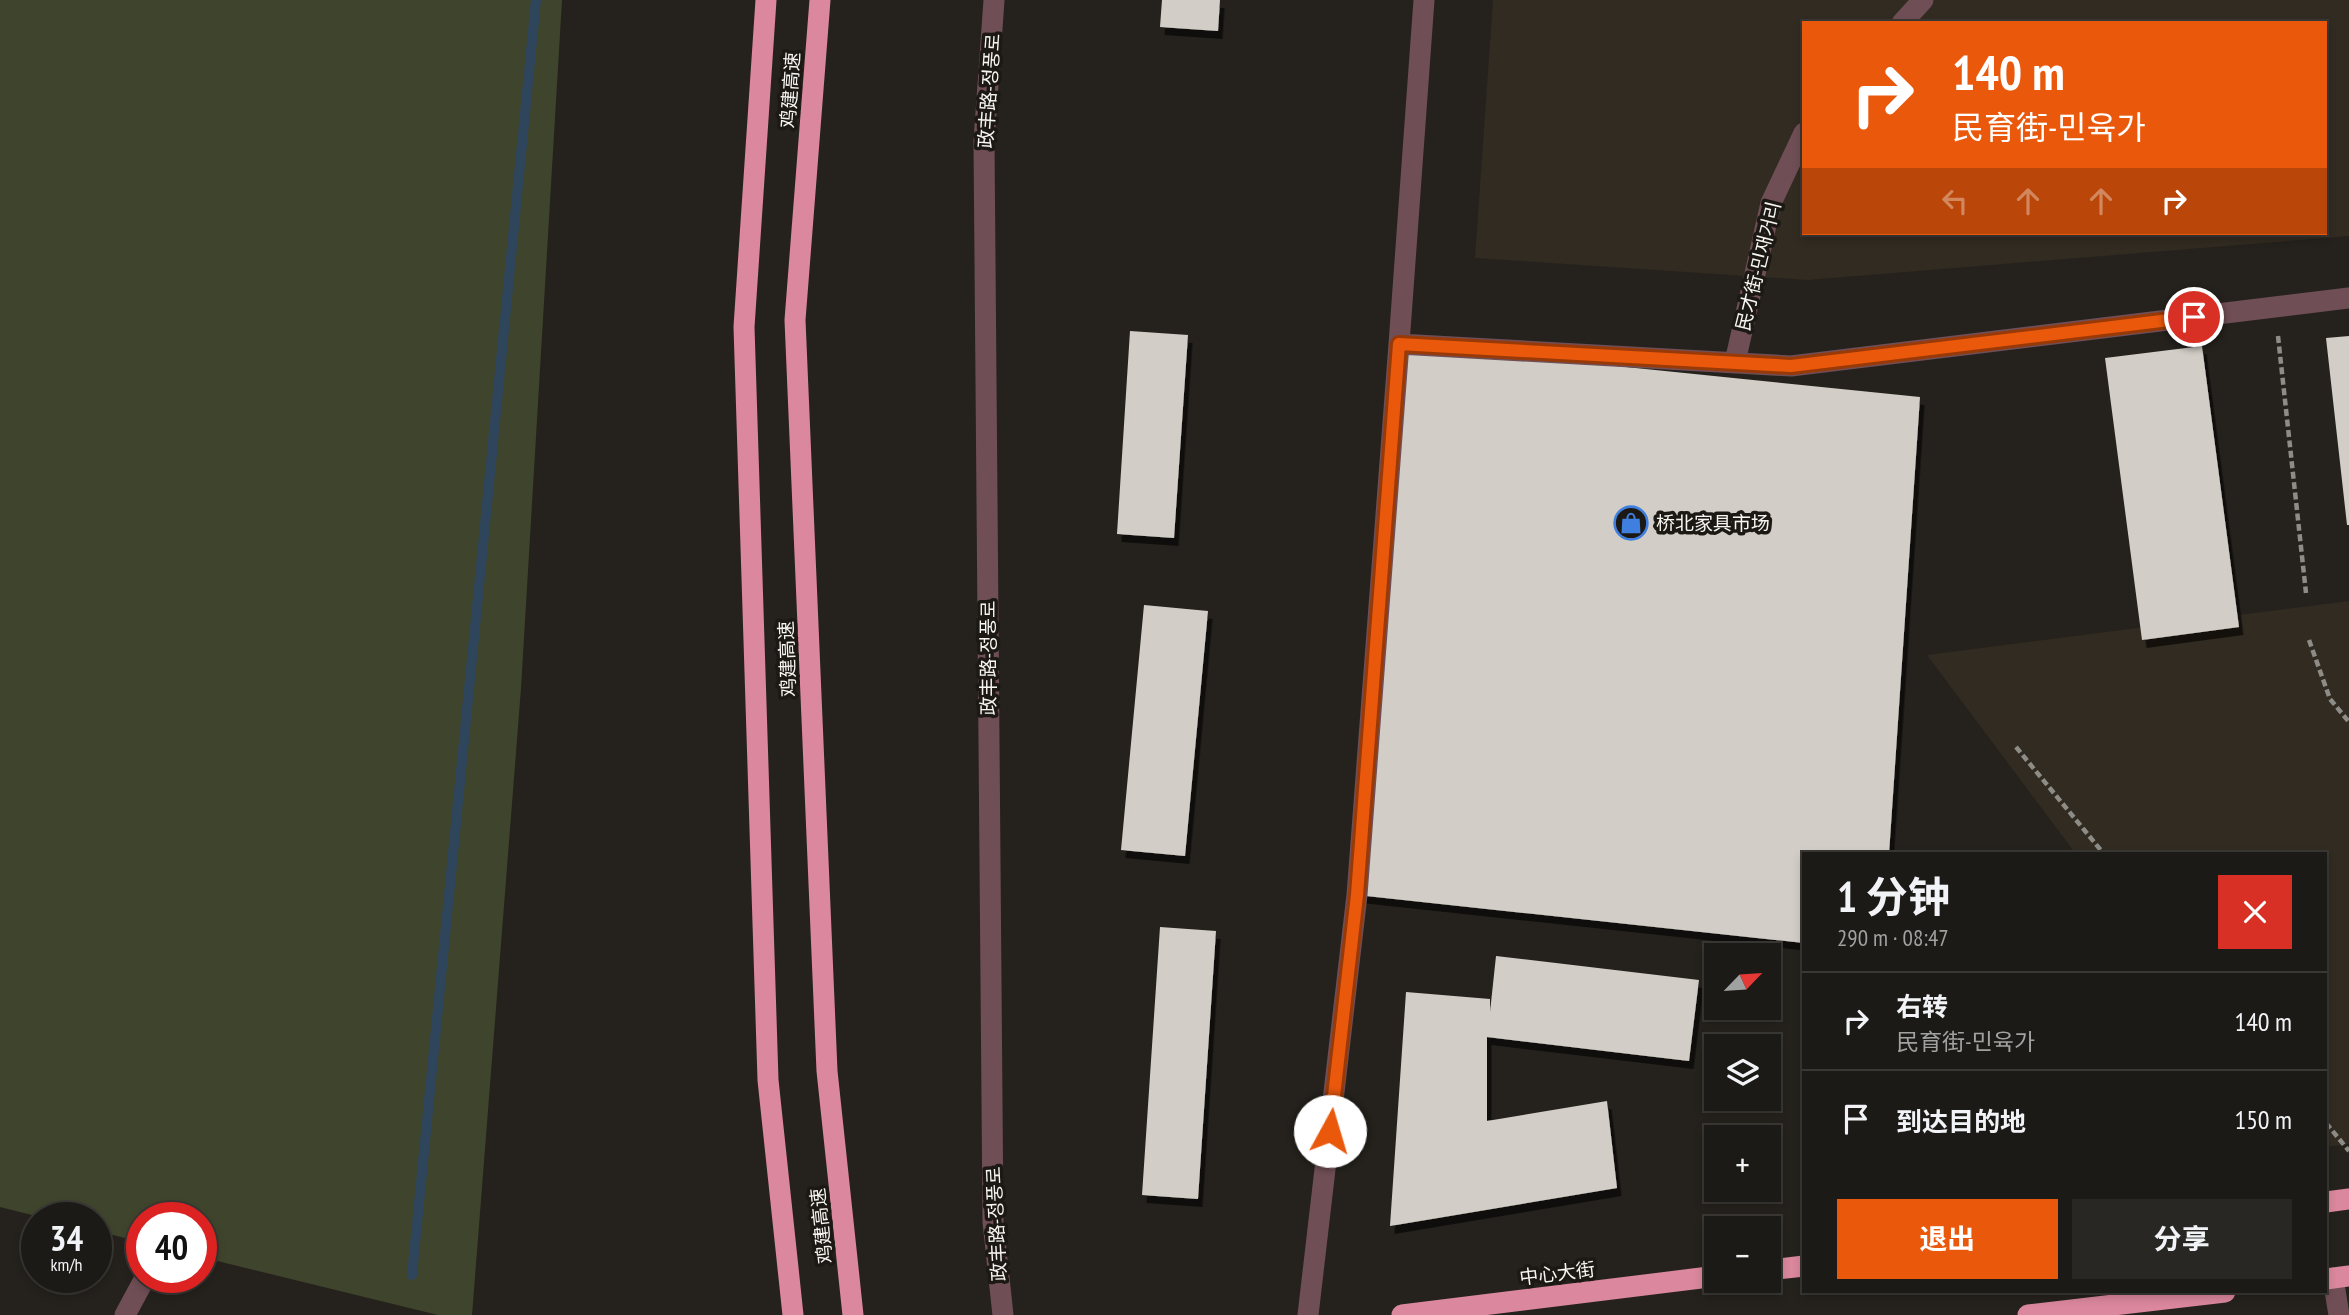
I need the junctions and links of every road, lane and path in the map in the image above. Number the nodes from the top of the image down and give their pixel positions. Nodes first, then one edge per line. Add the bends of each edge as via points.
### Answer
1 (766, 0) edge
2 (820, 0) edge
3 (995, 0) edge
4 (1424, 0) edge
5 (1923, 0) edge
6 (1904, 21) edge
7 (1802, 137) edge
8 (2349, 298) edge
9 (2275, 307) junction
10 (1399, 344) junction
11 (1735, 362) junction
12 (2306, 593) dead end
13 (2309, 640) dead end
14 (2349, 722) edge
15 (2015, 747) dead end
16 (2102, 852) edge
17 (2327, 1124) edge
18 (2349, 1151) edge
19 (2349, 1199) edge
20 (2327, 1202) edge
21 (1802, 1266) edge
22 (1781, 1269) edge
23 (1704, 1278) edge
24 (2336, 1278) edge
25 (137, 1293) edge
26 (2218, 1293) edge
27 (2103, 1310) edge
28 (125, 1315) edge
29 (793, 1315) edge
30 (853, 1315) edge
31 (1003, 1315) edge
32 (1308, 1315) edge
33 (1402, 1315) edge
34 (2028, 1315) edge
35 (2339, 1315) edge

1 - 29 highway, 鸡建高速 via 744,327 768,1080
2 - 30 highway, 鸡建高速 via 795,320 827,1071
3 - 31 street, 政丰路-정풍로 via 984,154 993,1222
4 - 10 street
5 - 6 street
7 - 11 street, 民才街-민재거리 via 1772,203
8 - 9 street
9 - 11 street via 1791,366
9 - 12 path
10 - 11 street
10 - 32 street via 1357,895
13 - 14 path via 2330,699
15 - 16 path
17 - 18 path
19 - 20 highway
21 - 22 highway
23 - 33 highway, 中心大街
24 - 35 street
25 - 28 street
26 - 27 highway
27 - 34 highway

